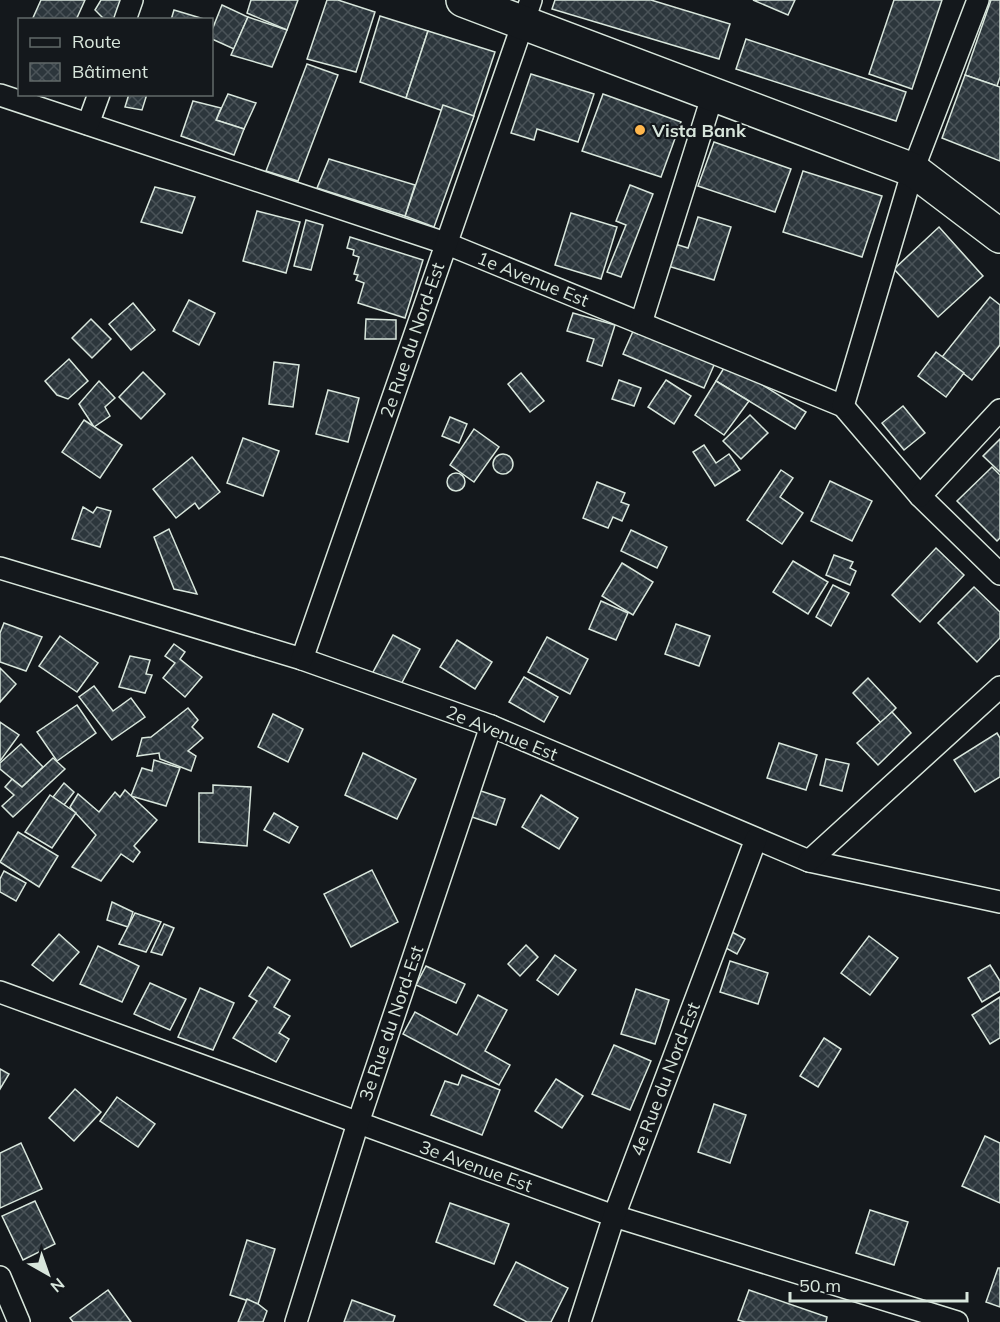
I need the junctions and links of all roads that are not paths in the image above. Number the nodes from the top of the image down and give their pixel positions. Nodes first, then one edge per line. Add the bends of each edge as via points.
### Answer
1 (132, 0) edge
2 (463, 0) edge
3 (978, 0) edge
4 (526, 10) edge
5 (126, 18) edge
6 (713, 94) junction
7 (0, 95) edge
8 (98, 96) edge
9 (88, 124) junction
10 (913, 170) junction
11 (1000, 236) edge
12 (445, 243) junction
13 (641, 323) junction
14 (843, 406) junction
15 (1000, 410) edge
16 (920, 496) junction
17 (0, 568) edge
18 (1000, 574) edge
19 (302, 659) junction
20 (1000, 687) edge
21 (491, 726) junction
22 (756, 838) junction
23 (809, 861) junction
24 (1000, 902) edge
25 (0, 992) edge
26 (358, 1123) junction
27 (614, 1216) junction
28 (0, 1277) edge
29 (19, 1322) edge
30 (296, 1322) edge
31 (580, 1322) edge
32 (957, 1322) edge

1 - 5 street
2 - 4 highway
3 - 10 street
4 - 6 highway
4 - 12 street, 2e Rue du Nord-Est
6 - 10 highway
6 - 13 street
7 - 9 street, 1e Avenue Est
8 - 9 street
9 - 12 street, 1e Avenue Est
10 - 11 highway
10 - 14 street
12 - 13 street, 1e Avenue Est
12 - 19 street, 2e Rue du Nord-Est
13 - 14 street, 1e Avenue Est
14 - 16 street, 1e Avenue Est
15 - 16 street
16 - 18 street, 1e Avenue Est
17 - 19 street, 2e Avenue Est
19 - 21 street, 2e Avenue Est
20 - 23 street
21 - 22 street, 2e Avenue Est
21 - 26 street, 3e Rue du Nord-Est
22 - 23 street, 2e Avenue Est
22 - 27 street, 4e Rue du Nord-Est
23 - 24 street, 2e Avenue Est
25 - 26 street, 3e Avenue Est
26 - 27 street, 3e Avenue Est
26 - 30 street, 3e Rue du Nord-Est
27 - 31 street, 4e Rue du Nord-Est
27 - 32 street, 3e Avenue Est
28 - 29 street

